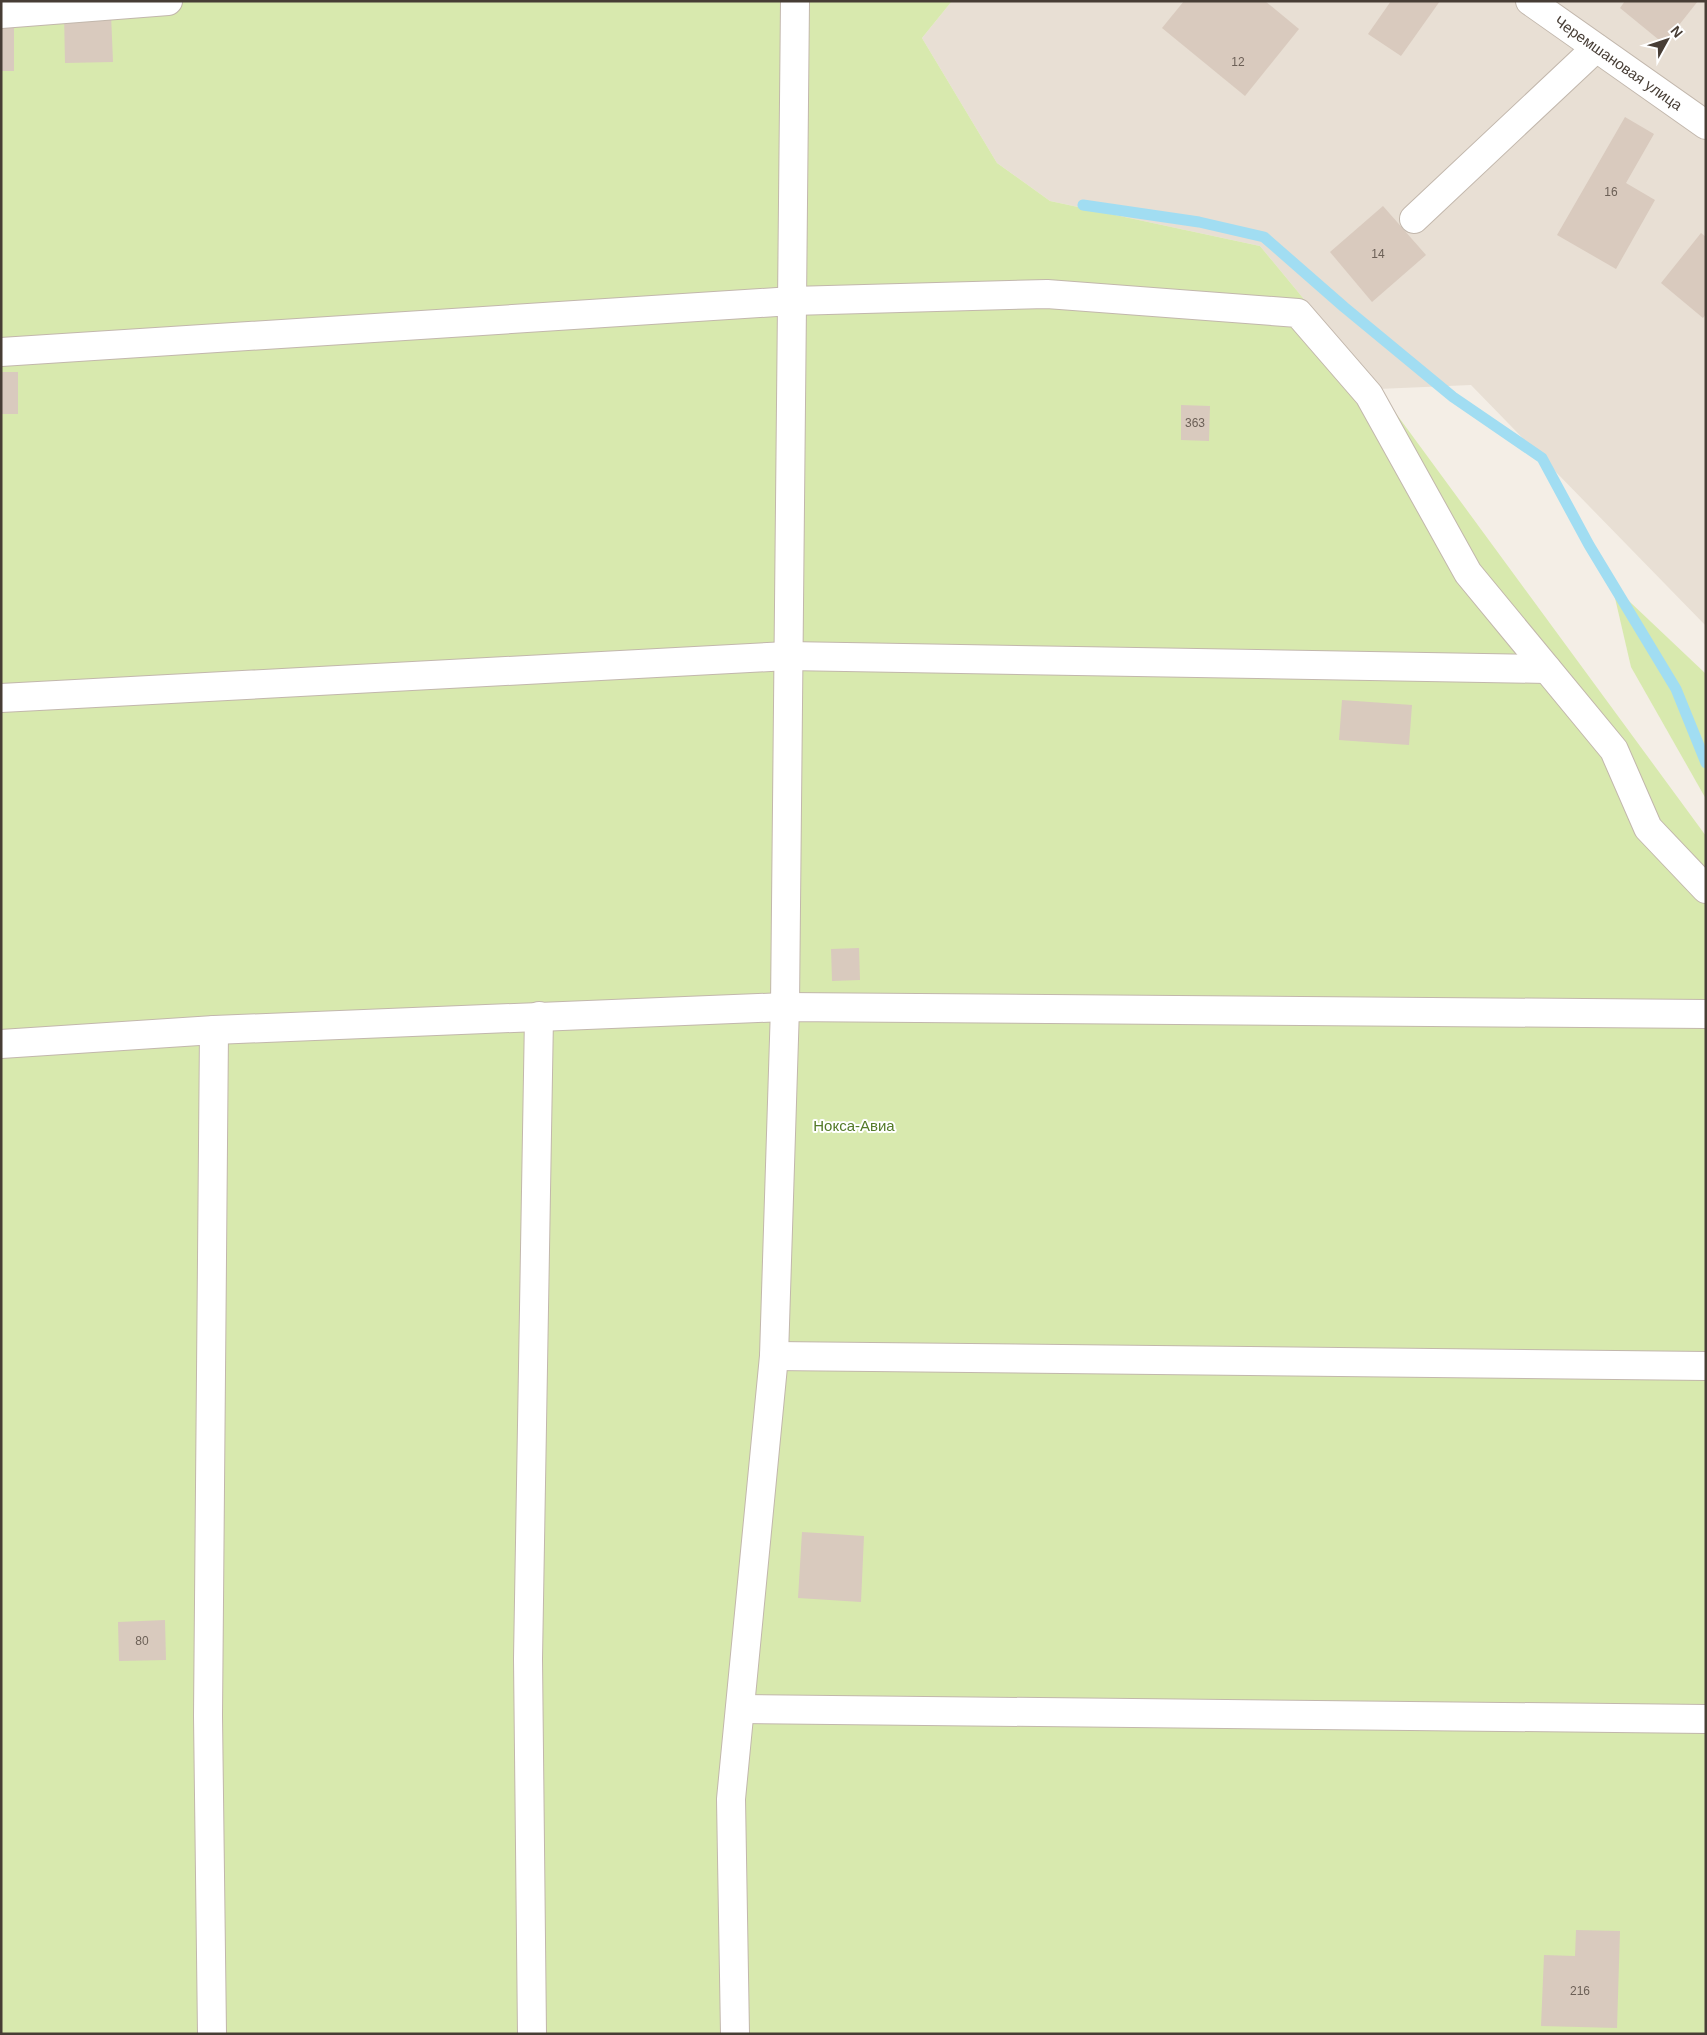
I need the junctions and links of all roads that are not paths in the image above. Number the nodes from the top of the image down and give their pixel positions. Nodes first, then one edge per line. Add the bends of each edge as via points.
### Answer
1 (168, 1) edge
2 (795, 1) edge
3 (1530, 1) edge
4 (1, 14) edge
5 (1596, 48) junction
6 (1706, 125) edge
7 (1414, 219) dead end
8 (792, 301) junction
9 (1, 352) edge
10 (788, 656) junction
11 (1548, 669) junction
12 (1, 698) edge
13 (1706, 889) edge
14 (785, 1007) junction
15 (1706, 1014) edge
16 (539, 1016) junction
17 (214, 1030) junction
18 (1, 1044) edge
19 (774, 1356) junction
20 (1706, 1366) edge
21 (740, 1709) junction
22 (1706, 1719) edge
23 (212, 2034) edge
24 (532, 2034) edge
25 (736, 2034) edge

1 - 4 street
2 - 8 street
3 - 5 street, Черемшановая улица
5 - 6 street, Черемшановая улица
5 - 7 street
8 - 9 street
8 - 10 street
8 - 11 street via 1047,294 1298,312 1369,395 1468,573
10 - 11 street
10 - 12 street
10 - 14 street
11 - 13 street via 1614,750 1648,828
14 - 15 street
14 - 16 street
14 - 19 street
16 - 17 street
16 - 24 street via 528,1659
17 - 18 street
17 - 23 street via 208,1716
19 - 20 street
19 - 21 street
21 - 22 street
21 - 25 street via 731,1799

